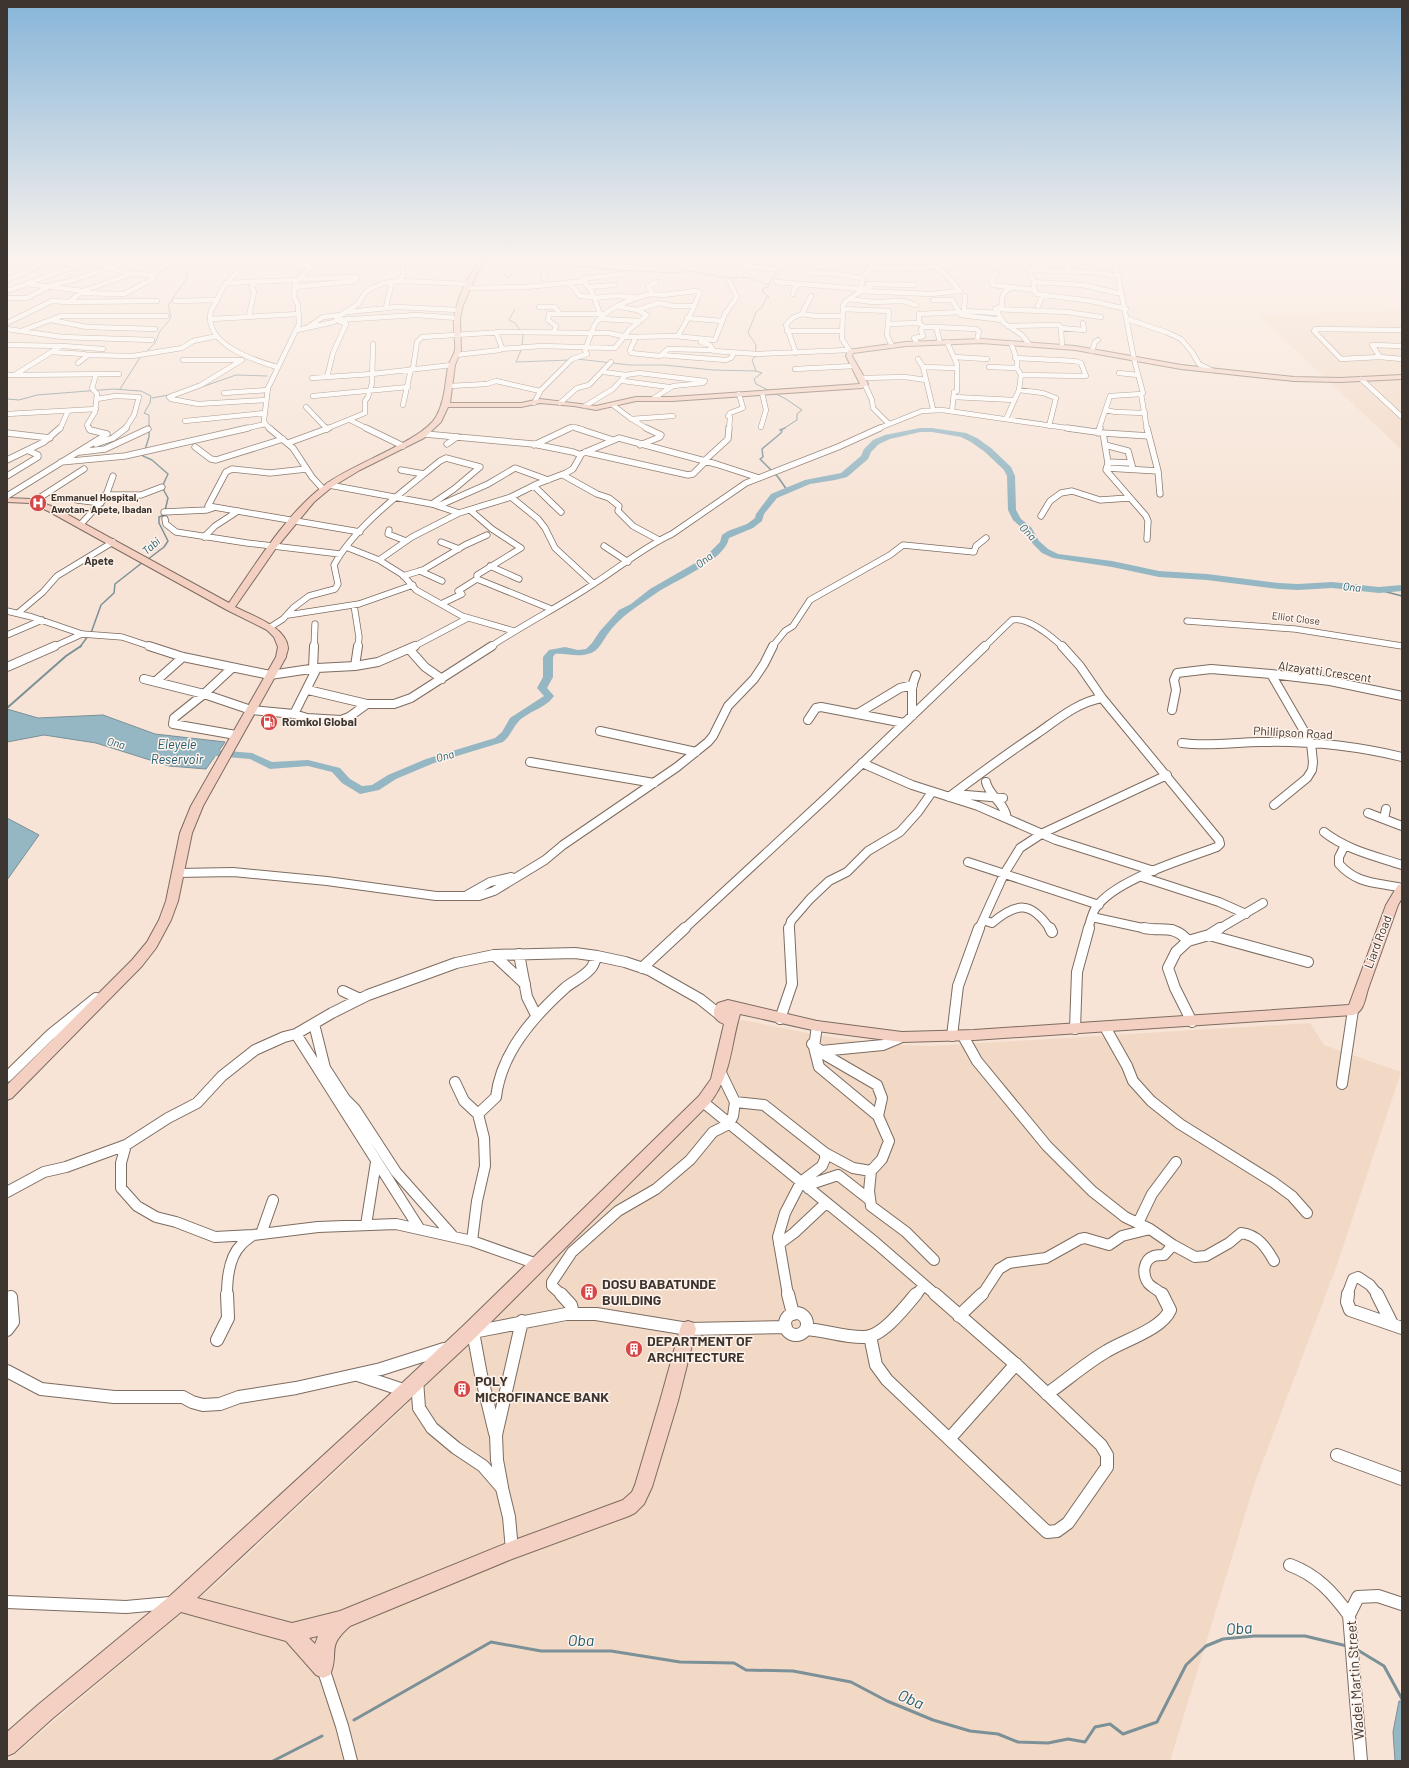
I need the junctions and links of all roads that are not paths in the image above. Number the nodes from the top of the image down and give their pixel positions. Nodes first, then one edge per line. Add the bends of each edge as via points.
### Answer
1 (947, 342) edge
2 (69, 343) edge
3 (194, 343) edge
4 (224, 343) edge
5 (290, 343) edge
6 (338, 343) edge
7 (417, 343) edge
8 (458, 343) edge
9 (500, 343) edge
10 (588, 343) edge
11 (620, 343) edge
12 (634, 343) edge
13 (696, 343) edge
14 (713, 343) edge
15 (792, 343) edge
16 (842, 343) edge
17 (890, 343) edge
18 (934, 343) edge
19 (1003, 343) edge
20 (1011, 343) junction
21 (1062, 343) edge
22 (1095, 343) edge
23 (1131, 343) edge
24 (1183, 343) edge
25 (1325, 343) edge
26 (373, 344) dead end
27 (917, 344) joint
28 (1029, 344) joint
29 (7, 345) edge
30 (63, 346) junction
31 (586, 346) junction
32 (892, 346) junction
33 (1402, 346) edge
34 (1062, 347) junction
35 (88, 348) junction
36 (712, 348) junction
37 (103, 349) dead end
38 (501, 349) junction
39 (850, 351) junction
40 (1092, 351) junction
41 (52, 352) junction
42 (734, 353) junction
43 (796, 353) junction
44 (85, 355) junction
45 (456, 355) junction
46 (661, 355) junction
47 (954, 357) junction
48 (1380, 357) junction
49 (1015, 358) junction
50 (918, 359) dead end
51 (988, 359) dead end
52 (1134, 359) junction
53 (1402, 359) edge
54 (183, 360) dead end
55 (242, 360) junction
56 (255, 361) junction
57 (611, 362) dead end
58 (78, 363) dead end
59 (452, 365) junction
60 (854, 366) junction
61 (923, 367) junction
62 (989, 367) dead end
63 (276, 368) junction
64 (956, 368) junction
65 (1017, 368) junction
66 (412, 369) junction
67 (795, 369) dead end
68 (1211, 370) junction
69 (604, 372) junction
70 (1119, 373) dead end
71 (14, 374) junction
72 (119, 374) dead end
73 (372, 374) junction
74 (7, 375) edge
75 (96, 375) junction
76 (626, 375) junction
77 (1022, 375) junction
78 (1138, 375) junction
79 (327, 377) junction
80 (1402, 377) edge
81 (312, 378) dead end
82 (1361, 379) junction
83 (926, 380) junction
84 (622, 381) junction
85 (863, 382) junction
86 (450, 386) junction
87 (408, 387) junction
88 (669, 387) junction
89 (268, 390) junction
90 (369, 390) junction
91 (1019, 390) junction
92 (540, 391) junction
93 (957, 391) junction
94 (762, 392) junction
95 (224, 393) dead end
96 (739, 394) junction
97 (1141, 394) junction
98 (312, 396) dead end
99 (954, 397) junction
100 (654, 398) junction
101 (969, 398) junction
102 (96, 399) junction
103 (266, 400) junction
104 (1014, 400) junction
105 (534, 403) junction
106 (560, 403) junction
107 (403, 405) dead end
108 (613, 405) junction
109 (446, 406) junction
110 (585, 406) junction
111 (306, 407) dead end
112 (96, 409) junction
113 (933, 410) junction
114 (1106, 410) junction
115 (68, 411) junction
116 (952, 411) junction
117 (265, 413) junction
118 (1145, 413) junction
119 (7, 414) edge
120 (673, 416) dead end
121 (1402, 417) edge
122 (631, 419) junction
123 (1006, 419) junction
124 (350, 420) junction
125 (185, 421) dead end
126 (265, 424) junction
127 (889, 424) junction
128 (1049, 426) junction
129 (761, 427) dead end
130 (148, 429) dead end
131 (327, 429) junction
132 (7, 433) edge
133 (1101, 433) junction
134 (425, 434) junction
135 (1149, 436) junction
136 (457, 437) junction
137 (50, 438) junction
138 (283, 439) junction
139 (613, 440) junction
140 (288, 443) junction
141 (447, 444) dead end
142 (534, 445) junction
143 (640, 445) junction
144 (1105, 445) junction
145 (403, 446) junction
146 (85, 447) junction
147 (195, 447) dead end
148 (29, 451) junction
149 (77, 452) junction
150 (583, 453) junction
151 (8, 459) edge
152 (705, 461) junction
153 (61, 462) junction
154 (1131, 463) junction
155 (1107, 465) junction
156 (84, 469) dead end
157 (306, 469) junction
158 (1133, 469) junction
159 (401, 470) dead end
160 (1158, 471) junction
161 (424, 474) junction
162 (563, 475) junction
163 (7, 476) edge
164 (113, 476) dead end
165 (759, 478) junction
166 (548, 480) junction
167 (534, 486) junction
168 (162, 487) dead end
169 (326, 487) junction
170 (1160, 494) dead end
171 (105, 495) junction
172 (7, 496) edge
173 (396, 496) junction
174 (511, 497) junction
175 (1129, 498) junction
176 (7, 500) edge
177 (77, 500) dead end
178 (33, 502) junction
179 (100, 503) junction
180 (432, 504) junction
181 (438, 506) junction
182 (213, 508) junction
183 (470, 510) junction
184 (238, 511) junction
185 (164, 512) dead end
186 (561, 512) dead end
187 (459, 513) junction
188 (1041, 516) dead end
189 (165, 519) dead end
190 (293, 520) junction
191 (80, 525) junction
192 (389, 530) dead end
193 (360, 532) junction
194 (487, 535) dead end
195 (204, 537) junction
196 (986, 538) dead end
197 (1147, 539) dead end
198 (659, 540) junction
199 (406, 541) junction
200 (113, 542) junction
201 (441, 542) dead end
202 (273, 546) junction
203 (604, 546) dead end
204 (346, 547) junction
205 (459, 548) junction
206 (340, 554) junction
207 (379, 560) junction
208 (628, 562) junction
209 (490, 566) junction
210 (420, 571) junction
211 (404, 576) junction
212 (478, 579) junction
213 (519, 579) dead end
214 (442, 581) dead end
215 (594, 584) junction
216 (413, 586) junction
217 (441, 604) junction
218 (354, 605) junction
219 (230, 608) junction
220 (551, 608) junction
221 (7, 611) edge
222 (18, 613) junction
223 (288, 615) junction
224 (468, 618) junction
225 (42, 620) junction
226 (1187, 621) dead end
227 (315, 624) dead end
228 (269, 628) junction
229 (514, 631) junction
230 (7, 634) edge
231 (87, 634) junction
232 (1402, 646) edge
233 (409, 649) junction
234 (183, 657) junction
235 (355, 666) junction
236 (7, 667) edge
237 (232, 668) junction
238 (315, 669) junction
239 (1271, 674) junction
240 (270, 675) junction
241 (916, 675) dead end
242 (144, 679) dead end
243 (442, 679) junction
244 (156, 681) junction
245 (912, 685) junction
246 (308, 690) junction
247 (204, 694) junction
248 (1402, 696) edge
249 (1102, 698) junction
250 (367, 704) junction
251 (252, 710) junction
252 (1172, 710) dead end
253 (294, 714) junction
254 (857, 714) junction
255 (912, 716) junction
256 (808, 720) dead end
257 (904, 723) junction
258 (600, 731) dead end
259 (236, 735) junction
260 (1182, 743) dead end
261 (1311, 743) junction
262 (696, 752) junction
263 (1402, 757) edge
264 (530, 762) dead end
265 (862, 763) junction
266 (1167, 775) junction
267 (986, 782) dead end
268 (654, 783) junction
269 (932, 792) junction
270 (952, 795) junction
271 (1000, 798) junction
272 (1274, 805) dead end
273 (1012, 806) dead end
274 (1386, 809) dead end
275 (1368, 813) dead end
276 (1007, 816) junction
277 (1384, 819) junction
278 (1402, 826) edge
279 (1324, 832) dead end
280 (1043, 833) junction
281 (1345, 845) junction
282 (968, 862) dead end
283 (1402, 865) edge
284 (177, 872) junction
285 (1154, 872) junction
286 (1004, 874) junction
287 (1142, 877) junction
288 (1402, 888) edge
289 (1263, 904) dead end
290 (1099, 905) junction
291 (1246, 914) junction
292 (1092, 917) junction
293 (983, 920) junction
294 (1052, 932) dead end
295 (1210, 935) junction
296 (1188, 941) junction
297 (519, 954) junction
298 (494, 955) junction
299 (596, 956) junction
300 (1308, 962) dead end
301 (642, 968) junction
302 (525, 984) junction
303 (113, 987) junction
304 (343, 991) dead end
305 (360, 999) junction
306 (1353, 1010) junction
307 (728, 1013) junction
308 (536, 1015) junction
309 (780, 1019) junction
310 (1192, 1022) junction
311 (314, 1024) junction
312 (817, 1026) junction
313 (1105, 1027) junction
314 (1075, 1029) junction
315 (296, 1034) junction
316 (958, 1036) junction
317 (902, 1037) junction
318 (812, 1044) junction
319 (821, 1051) junction
320 (721, 1073) junction
321 (7, 1077) edge
322 (455, 1082) dead end
323 (1342, 1084) dead end
324 (7, 1094) edge
325 (703, 1102) junction
326 (734, 1102) junction
327 (478, 1114) junction
328 (878, 1116) junction
329 (729, 1124) junction
330 (126, 1145) junction
331 (825, 1153) junction
332 (376, 1162) junction
333 (1176, 1162) dead end
334 (871, 1171) junction
335 (805, 1186) junction
336 (7, 1192) edge
337 (273, 1200) dead end
338 (870, 1200) junction
339 (826, 1203) junction
340 (1307, 1213) dead end
341 (1138, 1223) junction
342 (366, 1225) junction
343 (419, 1228) junction
344 (1150, 1229) junction
345 (257, 1234) junction
346 (452, 1235) junction
347 (472, 1241) junction
348 (779, 1244) junction
349 (1173, 1245) junction
350 (934, 1260) dead end
351 (1274, 1261) dead end
352 (537, 1264) junction
353 (924, 1285) junction
354 (11, 1297) dead end
355 (573, 1314) junction
356 (793, 1314) junction
357 (959, 1316) junction
358 (522, 1321) junction
359 (1397, 1326) edge
360 (786, 1327) junction
361 (688, 1329) junction
362 (806, 1329) junction
363 (7, 1330) edge
364 (471, 1332) junction
365 (870, 1336) junction
366 (217, 1340) dead end
367 (454, 1346) junction
368 (1016, 1364) junction
369 (7, 1371) edge
370 (357, 1374) junction
371 (412, 1386) junction
372 (1047, 1394) junction
373 (496, 1435) junction
374 (950, 1438) junction
375 (1337, 1455) dead end
376 (1402, 1479) edge
377 (502, 1488) junction
378 (512, 1550) junction
379 (1290, 1565) dead end
380 (7, 1602) edge
381 (178, 1602) junction
382 (1402, 1604) edge
383 (1349, 1615) junction
384 (344, 1619) junction
385 (292, 1633) junction
386 (323, 1668) junction
387 (7, 1746) edge
388 (351, 1761) edge
389 (1361, 1761) edge

1 - 47 street
2 - 30 street
3 - 44 street via 182,348 152,354
4 - 56 street
5 - 63 street
6 - 79 street
7 - 66 street
8 - 45 street
9 - 38 street
10 - 31 street
11 - 31 street via 616,348
12 - 46 street via 630,352
13 - 36 street
14 - 36 street
15 - 43 street
16 - 39 street
17 - 32 street
18 - 27 street
19 - 20 street
20 - 28 street
20 - 49 street
21 - 34 street
22 - 40 street
23 - 52 street
24 - 68 street via 1199,364
25 - 48 street via 1339,358 1345,360
26 - 73 street
27 - 32 street
28 - 34 street
29 - 30 street
30 - 35 street
30 - 41 street
31 - 38 street
31 - 92 street via 586,354 572,359
32 - 39 street
33 - 48 street via 1372,345
34 - 40 street
35 - 37 street
35 - 44 street via 83,352
36 - 42 street
36 - 46 street via 668,348
38 - 45 street
39 - 43 street
39 - 60 street via 849,356
40 - 52 street
41 - 44 street
41 - 71 street
42 - 43 street
42 - 46 street via 726,360
44 - 58 street
45 - 59 street
47 - 51 street
47 - 64 street
48 - 53 street
49 - 65 street
49 - 77 street via 1075,361 1081,363 1086,374 1082,377
50 - 61 street
52 - 68 street
52 - 78 street
54 - 55 street
55 - 56 street
55 - 103 street via 202,385 177,391 169,397 198,404
56 - 63 street
57 - 69 street
59 - 66 street
59 - 86 street
60 - 67 street
60 - 85 street
61 - 64 street
61 - 83 street
62 - 65 street
63 - 89 street
64 - 93 street
65 - 77 street
66 - 73 street
66 - 87 street
68 - 82 street via 1313,381
69 - 76 street
69 - 106 street via 589,385 577,388
70 - 78 street
71 - 74 street
71 - 75 street
72 - 75 street
73 - 79 street
73 - 90 street
75 - 102 street via 92,388 96,392
76 - 84 street
76 - 88 street via 634,373 705,381
77 - 91 street
78 - 97 street via 1143,392
79 - 81 street
80 - 82 street
82 - 121 street
83 - 85 street via 905,377
83 - 113 street
84 - 88 street
84 - 110 street
85 - 94 street via 862,386
85 - 127 street via 873,408
86 - 92 street via 487,384 496,381
86 - 109 street
87 - 90 street
87 - 107 street
88 - 100 street
89 - 95 street
89 - 103 street
90 - 98 street
90 - 124 street via 365,401 365,413
91 - 104 street
91 - 128 street via 1056,398
92 - 105 street
93 - 99 street via 954,392
93 - 101 street
94 - 96 street
94 - 129 street via 766,410
96 - 100 street
96 - 152 street via 744,407 728,416 728,439
97 - 114 street via 1110,396
97 - 118 street
99 - 101 street
99 - 116 street
100 - 108 street
101 - 104 street
102 - 112 street
102 - 146 street via 139,396 131,422 124,432 109,441
103 - 117 street
104 - 123 street
105 - 106 street
105 - 109 street
106 - 110 street
108 - 110 street via 596,408
108 - 122 street
109 - 134 street
111 - 131 street
112 - 115 street
112 - 146 street via 87,428 107,434
113 - 116 street
113 - 127 street via 922,411
114 - 118 street
114 - 133 street
115 - 119 street
115 - 137 street via 65,423
116 - 123 street
117 - 125 street
117 - 126 street
118 - 135 street
120 - 122 street
122 - 143 street via 661,435
123 - 128 street
124 - 131 street
124 - 145 street
126 - 138 street
126 - 153 street via 124,456
127 - 165 street
128 - 133 street
130 - 149 street via 105,449
131 - 140 street
132 - 137 street
133 - 135 street
133 - 144 street
134 - 136 street
134 - 145 street
135 - 160 street
136 - 141 street
136 - 142 street
137 - 148 street
138 - 140 street
138 - 147 street via 216,460
139 - 142 street via 572,427
139 - 143 street via 619,438
139 - 150 street
140 - 157 street
142 - 150 street
143 - 152 street
144 - 154 street via 1128,451
144 - 155 street
145 - 169 street via 357,468
146 - 149 street
148 - 151 street
148 - 163 street via 38,457
149 - 153 street
150 - 152 street via 688,475 693,474
150 - 162 street via 573,468
152 - 165 street
153 - 172 street
154 - 155 street
154 - 158 street
155 - 158 street
155 - 175 street via 1107,472
156 - 178 street
157 - 169 street
157 - 182 street via 270,473 232,469 226,472 208,506
158 - 160 street
159 - 161 street
160 - 170 street
161 - 173 street
161 - 180 street via 444,458 480,467
162 - 166 street
162 - 198 street via 609,498 619,506 618,511 629,523
164 - 171 street
165 - 198 street via 746,483 672,534
166 - 167 street
166 - 181 street via 515,468 488,484
167 - 174 street
167 - 186 street
168 - 171 street via 136,496
169 - 173 street
169 - 190 street
171 - 179 street
173 - 180 street
173 - 193 street
174 - 183 street
174 - 215 street via 544,526 557,550
175 - 188 street via 1100,500 1072,491 1061,493 1050,501
175 - 197 street via 1146,516
176 - 178 street
177 - 179 street
178 - 191 street
179 - 191 street
180 - 181 street
181 - 187 street
182 - 184 street
182 - 185 street
183 - 187 street
183 - 209 street via 492,529 521,547
184 - 190 street
184 - 195 street via 215,526
187 - 199 street
189 - 195 street via 166,524 176,532
190 - 193 street
190 - 202 street
191 - 200 street
192 - 199 street via 388,534
193 - 204 street
194 - 205 street
195 - 202 street
196 - 262 street via 976,546 974,552 903,545 810,600 793,626 785,631 771,648 754,679 728,706 713,736
198 - 208 street
199 - 207 street
200 - 219 street
200 - 222 street via 57,576
201 - 205 street
202 - 206 street
202 - 219 street
203 - 208 street
204 - 206 street
204 - 207 street
205 - 210 street
206 - 223 street via 334,565 337,587 308,596
207 - 211 street
208 - 215 street
209 - 212 street via 477,575
209 - 213 street
210 - 211 street
210 - 214 street
211 - 216 street
212 - 217 street via 458,591 462,594
212 - 220 street
215 - 220 street
216 - 217 street
216 - 218 street
217 - 224 street
218 - 223 street
218 - 235 street via 359,637
219 - 228 street
220 - 229 street
221 - 222 street
222 - 225 street
223 - 228 street
224 - 229 street
224 - 233 street
225 - 230 street
225 - 231 street
226 - 232 street, Elliot Close via 1285,626
227 - 238 street
228 - 240 street via 278,636 283,647 281,657
229 - 243 street
231 - 234 street via 122,637
231 - 236 street
233 - 235 street via 378,662
233 - 243 street via 425,667
234 - 237 street
234 - 244 street
235 - 238 street
237 - 240 street
237 - 247 street
238 - 240 street
238 - 246 street
239 - 248 street, Alzayatti Crescent
239 - 252 street via 1201,670 1177,673 1174,680 1176,690
239 - 261 street, Alzayatti Crescent
240 - 251 street
241 - 245 street
242 - 244 street
243 - 250 street via 399,703
244 - 247 street
245 - 254 street via 900,688
245 - 255 street
246 - 250 street
246 - 253 street
247 - 251 street
247 - 259 street via 174,718 173,724
249 - 255 street via 1089,677 1057,641 1040,629 1016,619
249 - 266 street
249 - 270 street via 1089,700 1064,715
250 - 253 street via 341,720 307,718
251 - 253 street
251 - 259 street
254 - 256 street via 818,707
254 - 257 street
255 - 257 street
257 - 265 street
258 - 262 street
259 - 284 street via 197,806 186,833
260 - 261 street, Phillipson Road via 1204,746 1240,742
261 - 263 street, Phillipson Road
261 - 272 street via 1312,770 1307,778
262 - 268 street
264 - 268 street
265 - 269 street
265 - 301 street
266 - 280 street
266 - 285 street via 1220,844
267 - 271 street via 987,788
268 - 284 street via 564,844 545,860 516,877 490,882 466,895 436,896 327,881 233,872
269 - 270 street
269 - 309 street via 900,832 868,851 847,872 829,881 791,921 788,931 792,984
270 - 271 street
270 - 276 street
271 - 276 street
273 - 276 street
274 - 277 street
275 - 277 street
276 - 280 street
277 - 278 street
279 - 281 street
280 - 285 street via 1056,840
280 - 286 street via 1020,848
281 - 283 street
281 - 288 street via 1338,864 1347,873 1358,880
282 - 286 street
284 - 303 street via 172,901 152,945
285 - 287 street
286 - 290 street
286 - 293 street
287 - 290 street via 1114,890
287 - 291 street via 1220,902
288 - 306 street, Liard Road via 1392,904
289 - 291 street
290 - 292 street
291 - 295 street
292 - 296 street via 1147,929 1171,929
292 - 314 street via 1077,972
293 - 294 street via 992,922 1011,908 1022,906 1038,912
293 - 316 street via 958,986
295 - 296 street
295 - 300 street
296 - 310 street via 1176,952 1168,968
297 - 298 street
297 - 299 street via 575,953
297 - 302 street
298 - 302 street
298 - 305 street via 445,966
299 - 301 street
299 - 308 street via 592,968 574,980
301 - 307 street
302 - 308 street via 528,1001
303 - 321 street via 40,1044
303 - 324 street
304 - 305 street
305 - 311 street
306 - 310 street
306 - 323 street
307 - 309 street via 757,1013
307 - 320 street
308 - 327 street via 506,1062 495,1086 496,1097
309 - 312 street
310 - 313 street
311 - 315 street
311 - 346 street via 325,1068 345,1099 355,1109 396,1172
312 - 317 street
312 - 318 street
313 - 314 street
313 - 340 street via 1133,1081 1151,1101 1180,1124 1274,1182 1292,1196
314 - 316 street
315 - 330 street via 255,1050 222,1076 197,1103
315 - 332 street
316 - 317 street
316 - 341 street via 1047,1146 1092,1191 1125,1217
317 - 319 street via 875,1048 836,1048
318 - 319 street
318 - 328 street via 819,1067
319 - 328 street via 877,1085 882,1098
320 - 325 street via 717,1084
320 - 326 street
322 - 327 street via 464,1101
325 - 329 street
325 - 352 street
326 - 329 street via 733,1116
326 - 331 street via 764,1105
327 - 347 street via 484,1138 485,1166
328 - 334 street via 889,1141 882,1159
329 - 335 street
329 - 355 street via 713,1132 690,1160 656,1189 618,1211 572,1252 552,1282 552,1286 572,1307
330 - 336 street via 66,1167 44,1172
330 - 345 street via 122,1163 122,1188 137,1206 156,1217 215,1237
331 - 334 street via 853,1168
331 - 335 street via 822,1166
332 - 342 street
332 - 343 street
333 - 341 street via 1152,1194
334 - 338 street
335 - 338 street via 838,1175
335 - 339 street
335 - 348 street via 785,1213 778,1237
337 - 345 street
338 - 350 street via 871,1206 906,1232
339 - 348 street
339 - 353 street
341 - 344 street
342 - 343 street via 396,1224
342 - 345 street
343 - 346 street
344 - 349 street
344 - 357 street via 1122,1236 1109,1245 1080,1239 1046,1258 1009,1263 999,1269 981,1296
345 - 366 street via 240,1245 230,1261 227,1285 228,1318
346 - 347 street
347 - 352 street
348 - 356 street
349 - 351 street via 1195,1257 1206,1256 1241,1233 1245,1233 1259,1241
349 - 372 street via 1164,1255 1154,1256 1145,1267 1145,1276 1150,1284 1166,1299 1170,1310 1167,1316 1141,1334 1106,1351
352 - 364 street
353 - 357 street
353 - 365 street via 902,1310
354 - 363 street via 13,1322
355 - 358 street
355 - 361 street via 596,1314
356 - 360 street via 786,1320
356 - 362 street via 800,1314 806,1319
357 - 368 street
358 - 364 street
358 - 373 street
359 - 359 street via 1350,1310 1346,1301 1353,1280 1358,1277 1366,1280
360 - 361 street
360 - 362 street via 790,1332 797,1334
361 - 378 street via 669,1401 638,1498 629,1507
362 - 365 street
364 - 367 street
364 - 373 street
365 - 374 street via 876,1364 883,1375
367 - 370 street
367 - 371 street
368 - 372 street
368 - 374 street
369 - 370 street via 41,1389 114,1397 183,1397 203,1405 220,1404 239,1397 296,1388
370 - 371 street
371 - 377 street via 419,1408 432,1428 482,1466
371 - 381 street
372 - 374 street via 1101,1445 1107,1455 1107,1467 1068,1523 1057,1531 1047,1532
373 - 377 street
375 - 376 street
377 - 378 street via 509,1517
378 - 384 street
379 - 383 street via 1316,1576 1332,1591
380 - 381 street via 126,1607
381 - 385 street
381 - 387 street
382 - 383 street, Wadei Martin Street via 1378,1596 1358,1596
383 - 389 street, Wadei Martin Street
384 - 385 street
384 - 386 street via 331,1629 326,1637
385 - 386 street
386 - 388 street

